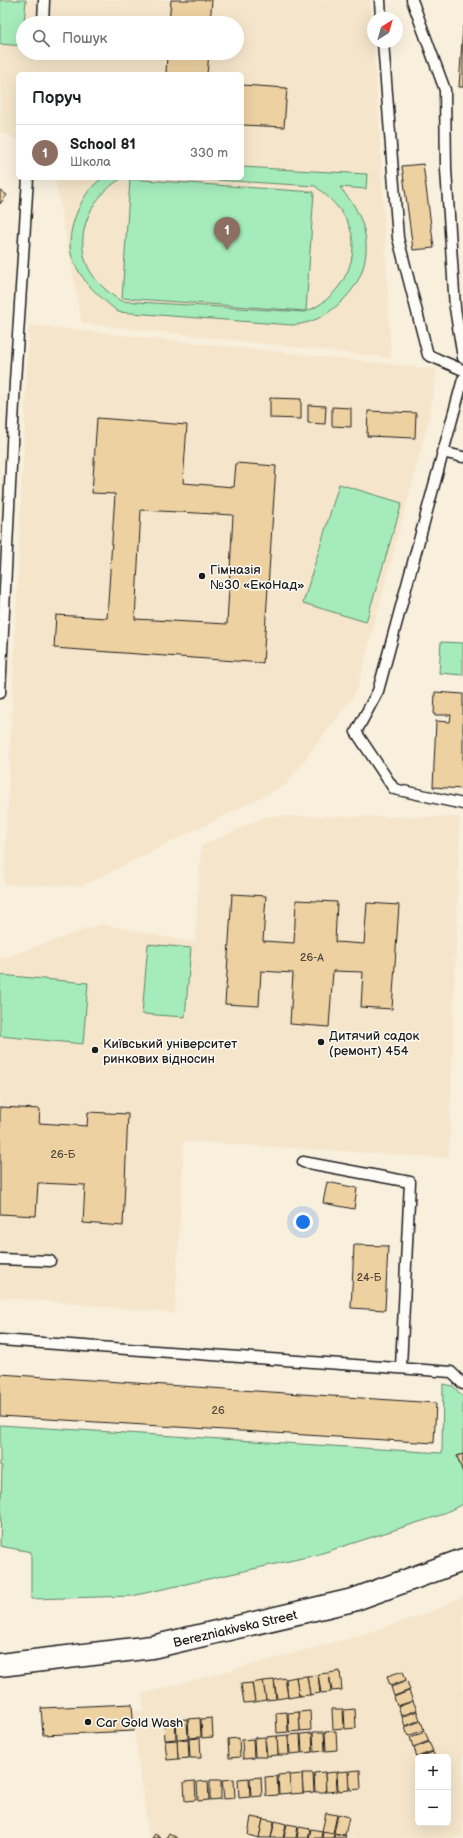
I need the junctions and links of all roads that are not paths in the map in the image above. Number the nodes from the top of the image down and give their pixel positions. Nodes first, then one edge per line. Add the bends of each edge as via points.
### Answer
1 (44, 0) edge
2 (380, 0) edge
3 (412, 0) edge
4 (381, 12) edge
5 (43, 16) edge
6 (383, 48) edge
7 (28, 180) edge
8 (463, 358) edge
9 (463, 370) edge
10 (463, 378) edge
11 (442, 452) junction
12 (463, 457) edge
13 (2, 605) edge
14 (0, 693) edge
15 (463, 804) edge
16 (303, 1162) dead end
17 (0, 1259) edge
18 (50, 1261) dead end
19 (0, 1340) edge
20 (401, 1368) junction
21 (463, 1384) edge
22 (463, 1560) edge
23 (0, 1665) edge

1 - 5 lane
2 - 4 lane
3 - 8 lane via 445,90 446,169 454,308
6 - 9 lane via 398,238 428,355
7 - 13 lane
10 - 11 lane
11 - 12 lane
11 - 15 lane via 378,691 356,732 394,789
13 - 14 lane
16 - 20 lane via 410,1182
17 - 18 lane
19 - 20 lane
20 - 21 lane via 451,1372
22 - 23 street, Berezniakivska Street via 353,1600 152,1647

